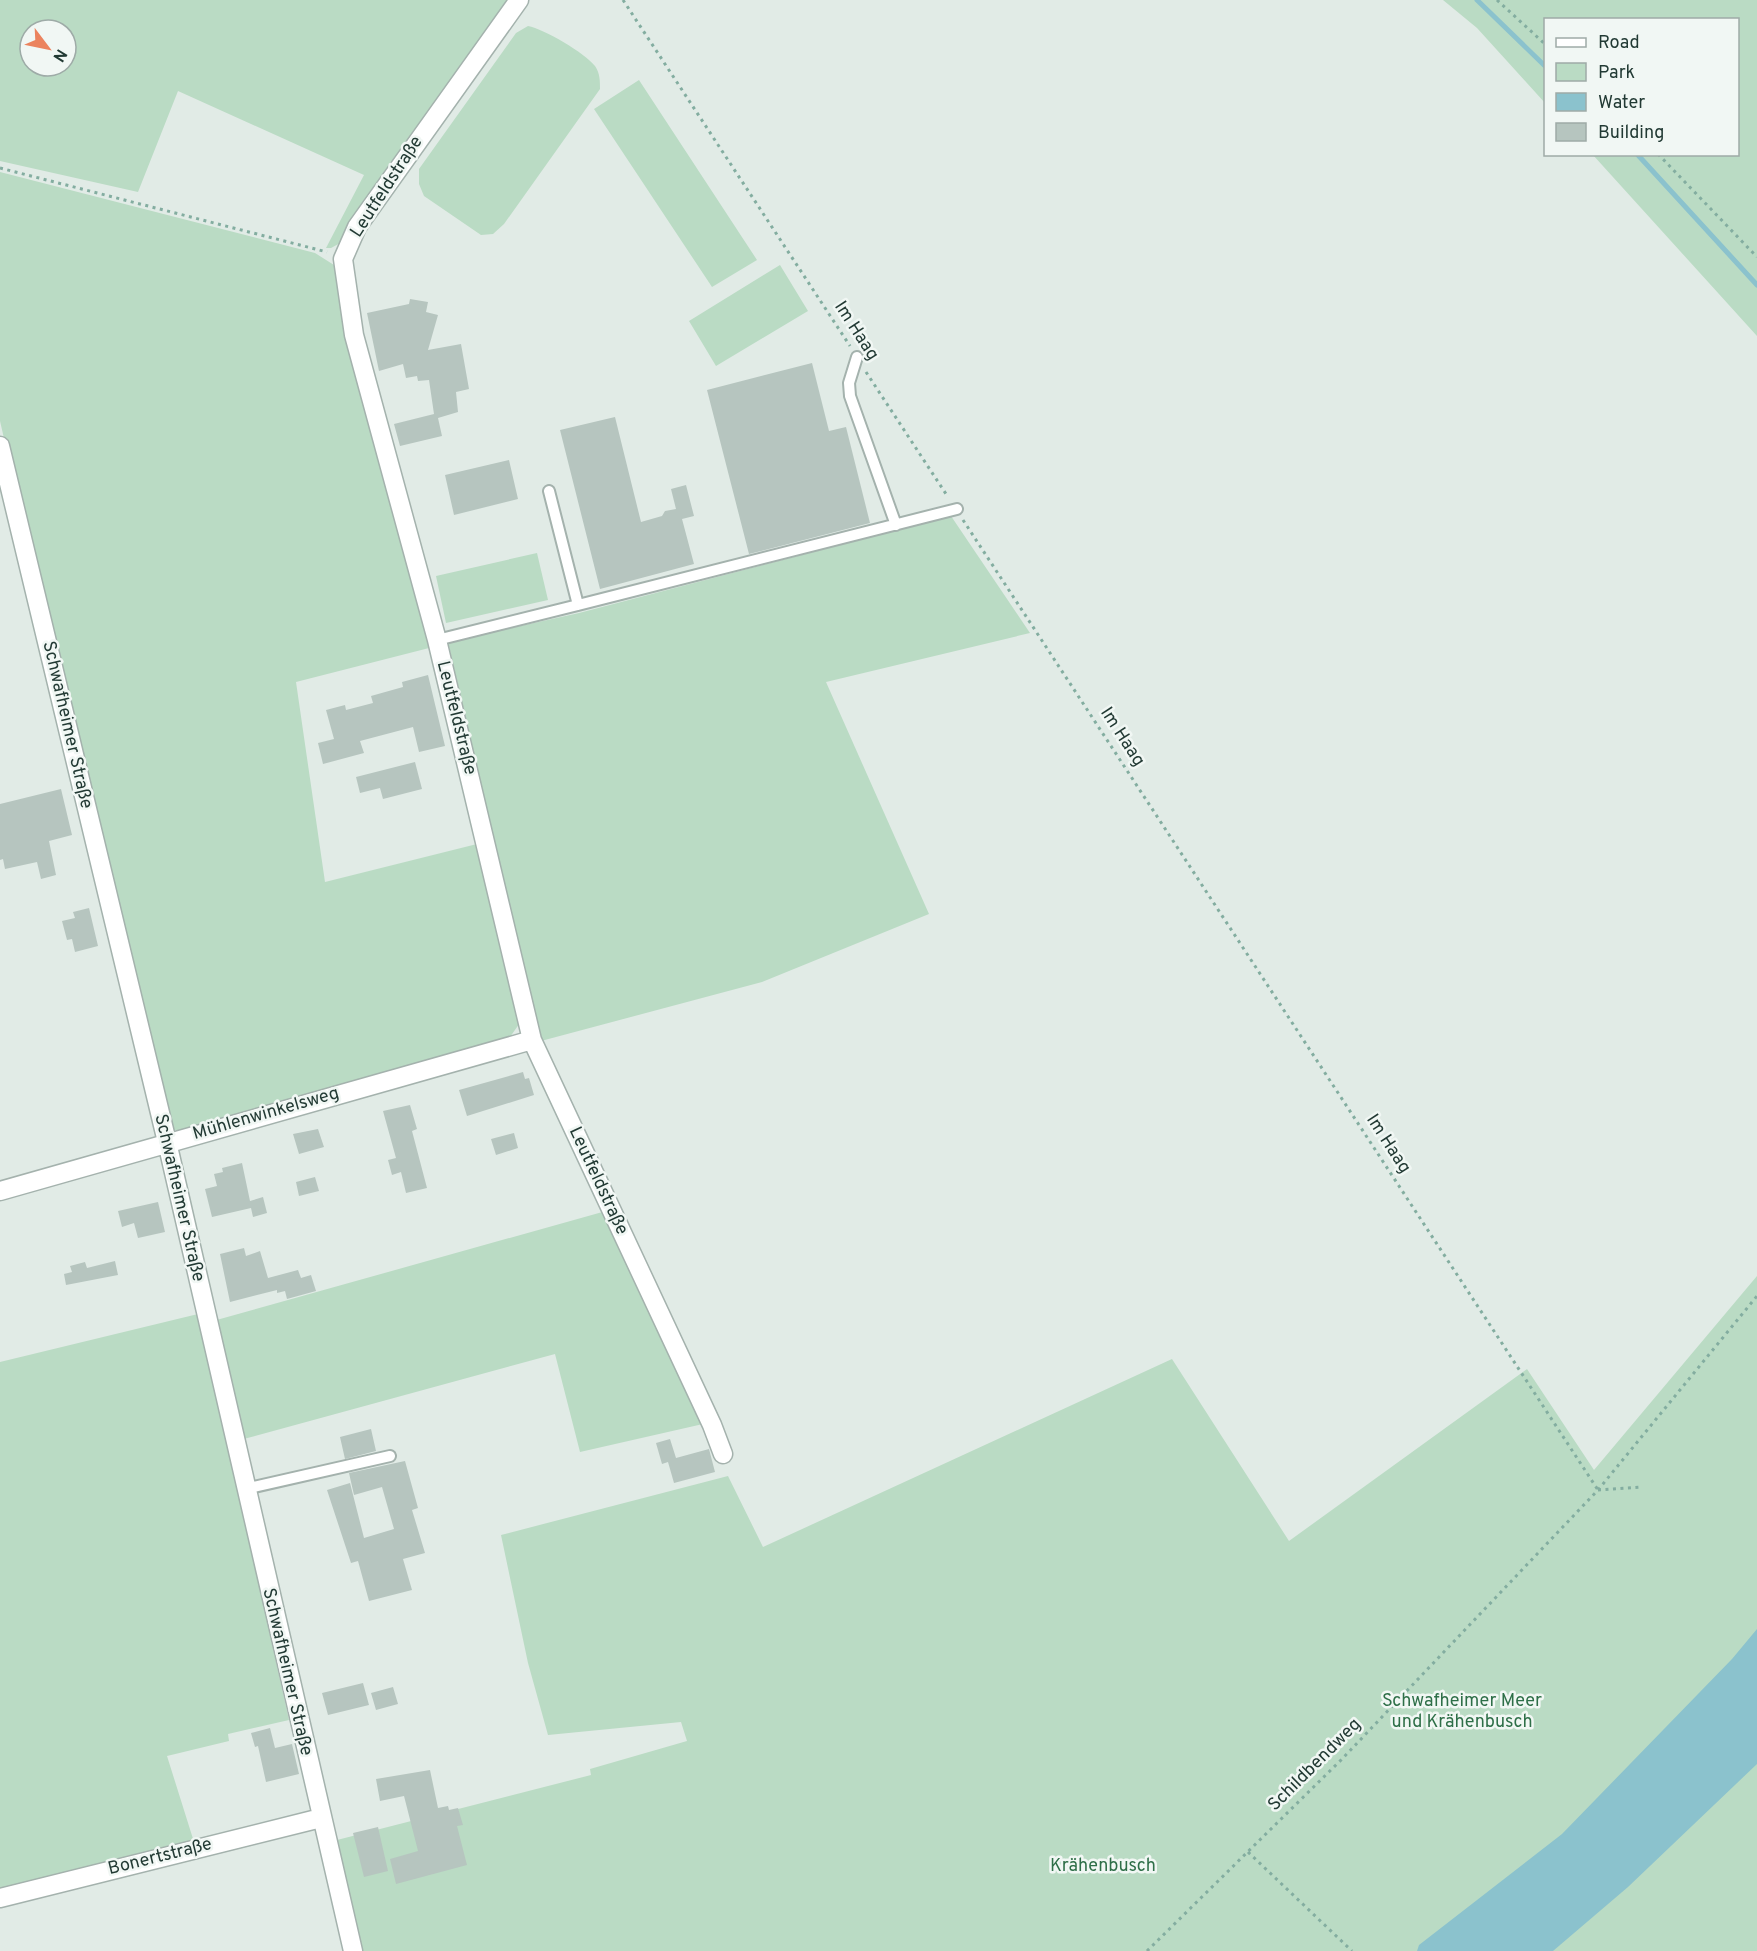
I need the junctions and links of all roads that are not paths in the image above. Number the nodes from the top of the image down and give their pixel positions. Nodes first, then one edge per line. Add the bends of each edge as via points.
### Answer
1 (519, 0) edge
2 (857, 357) road end
3 (0, 446) edge
4 (549, 491) dead end
5 (957, 509) road end
6 (896, 525) junction
7 (578, 605) junction
8 (437, 640) junction
9 (532, 1040) junction
10 (166, 1142) junction
11 (0, 1191) edge
12 (723, 1454) dead end
13 (390, 1456) dead end
14 (245, 1489) junction
15 (321, 1818) junction
16 (0, 1898) edge
17 (353, 1951) edge

1 - 8 street, Leutfeldstraße via 357,227 343,259 354,335
2 - 6 lane via 849,383 850,396
3 - 10 street, Schwafheimer Straße
4 - 7 lane
5 - 6 lane
6 - 7 lane
7 - 8 lane
8 - 9 street, Leutfeldstraße
9 - 10 street, Mühlenwinkelsweg
9 - 12 street, Leutfeldstraße
10 - 11 street, Mühlenwinkelsweg
10 - 14 street, Schwafheimer Straße
13 - 14 lane
14 - 15 street, Schwafheimer Straße
15 - 16 street, Bonertstraße
15 - 17 street, Schwafheimer Straße

